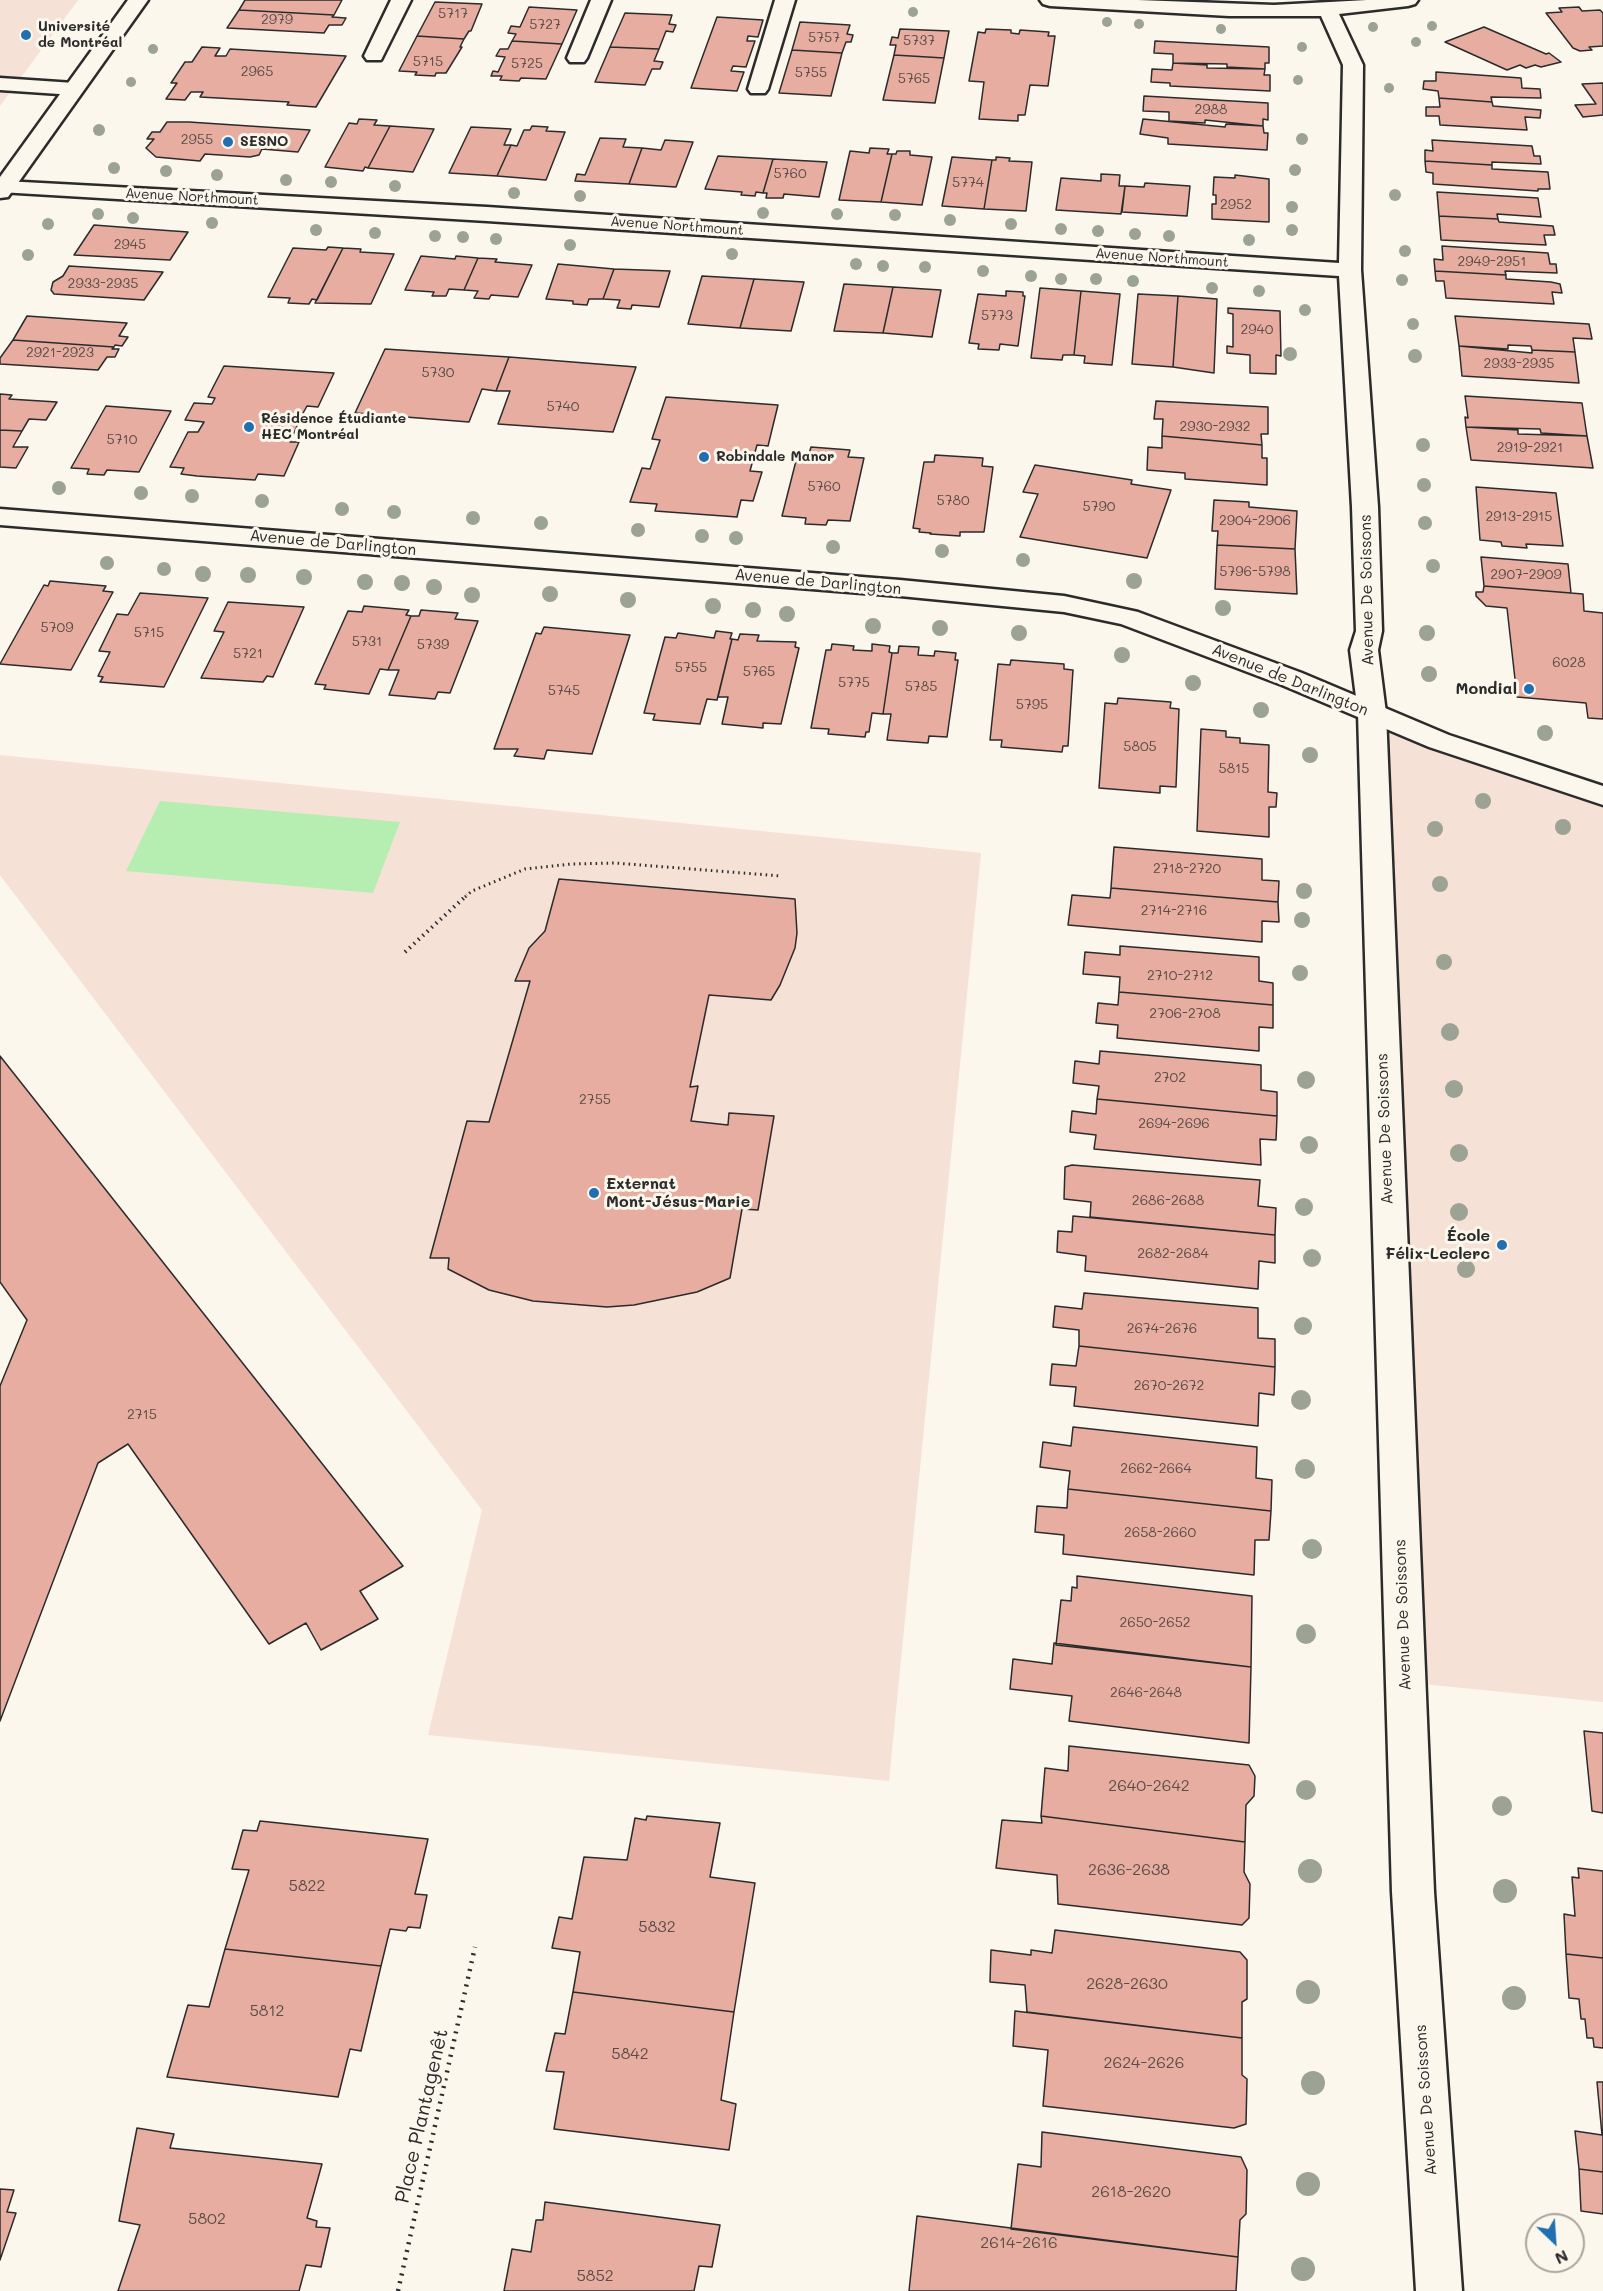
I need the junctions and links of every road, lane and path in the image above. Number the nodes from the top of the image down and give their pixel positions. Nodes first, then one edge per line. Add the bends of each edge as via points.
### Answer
1 (138, 0) edge
2 (401, 0) edge
3 (601, 0) edge
4 (785, 0) edge
5 (1050, 0) edge
6 (1408, 0) edge
7 (1327, 9) junction
8 (374, 56) dead end
9 (577, 58) dead end
10 (0, 84) edge
11 (74, 89) junction
12 (758, 89) dead end
13 (2, 190) edge
14 (1350, 270) junction
15 (0, 517) edge
16 (1372, 713) junction
17 (1603, 796) edge
18 (782, 876) dead end
19 (405, 952) dead end
20 (475, 1947) dead end
21 (398, 2291) edge
22 (1438, 2291) edge

1 - 11 street
2 - 8 street
3 - 9 street
4 - 12 street
5 - 7 street via 1197,8
6 - 7 street
7 - 14 street, Avenue De Soissons via 1353,65
10 - 11 street
11 - 13 street
13 - 14 street, Avenue Northmount via 487,214
14 - 16 street, Avenue De Soissons via 1365,507 1369,631 1364,650
15 - 16 street, Avenue de Darlington via 1064,604 1129,618
16 - 17 street, Avenue de Darlington via 1439,741
16 - 22 street, Avenue De Soissons via 1413,1892
18 - 19 path via 615,863 525,869 472,891
20 - 21 path, Place Plantagenêt

